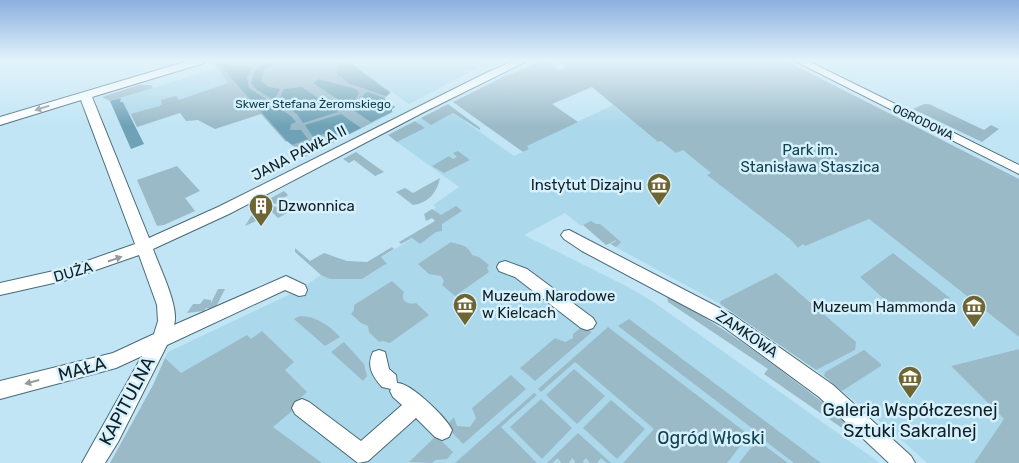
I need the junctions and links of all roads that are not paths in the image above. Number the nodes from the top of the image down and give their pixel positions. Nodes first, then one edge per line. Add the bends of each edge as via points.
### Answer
1 (127, 83) edge
2 (473, 83) edge
3 (843, 83) edge
4 (85, 95) junction
5 (0, 121) edge
6 (1019, 170) edge
7 (569, 235) dead end
8 (144, 247) junction
9 (505, 267) dead end
10 (0, 290) edge
11 (299, 290) dead end
12 (587, 322) dead end
13 (161, 339) junction
14 (379, 358) dead end
15 (0, 390) edge
16 (416, 405) junction
17 (302, 408) dead end
18 (442, 430) dead end
19 (93, 463) edge
20 (904, 463) edge

1 - 4 street
2 - 8 street, JANA PAWŁA II via 199,223
3 - 6 street, OGRODOWA
4 -> 5 street
4 - 8 street, KAPITULNA
7 - 20 street, ZAMKOWA via 727,320 826,391
10 -> 8 street, DUŻA via 88,268
8 - 13 street, KAPITULNA via 165,305 167,321
9 - 12 street via 521,273
11 - 13 street, MAŁA via 286,282
13 -> 15 street, MAŁA via 116,360
13 - 19 street, KAPITULNA
14 - 16 street via 380,372
16 - 17 street via 361,454
16 - 18 street

